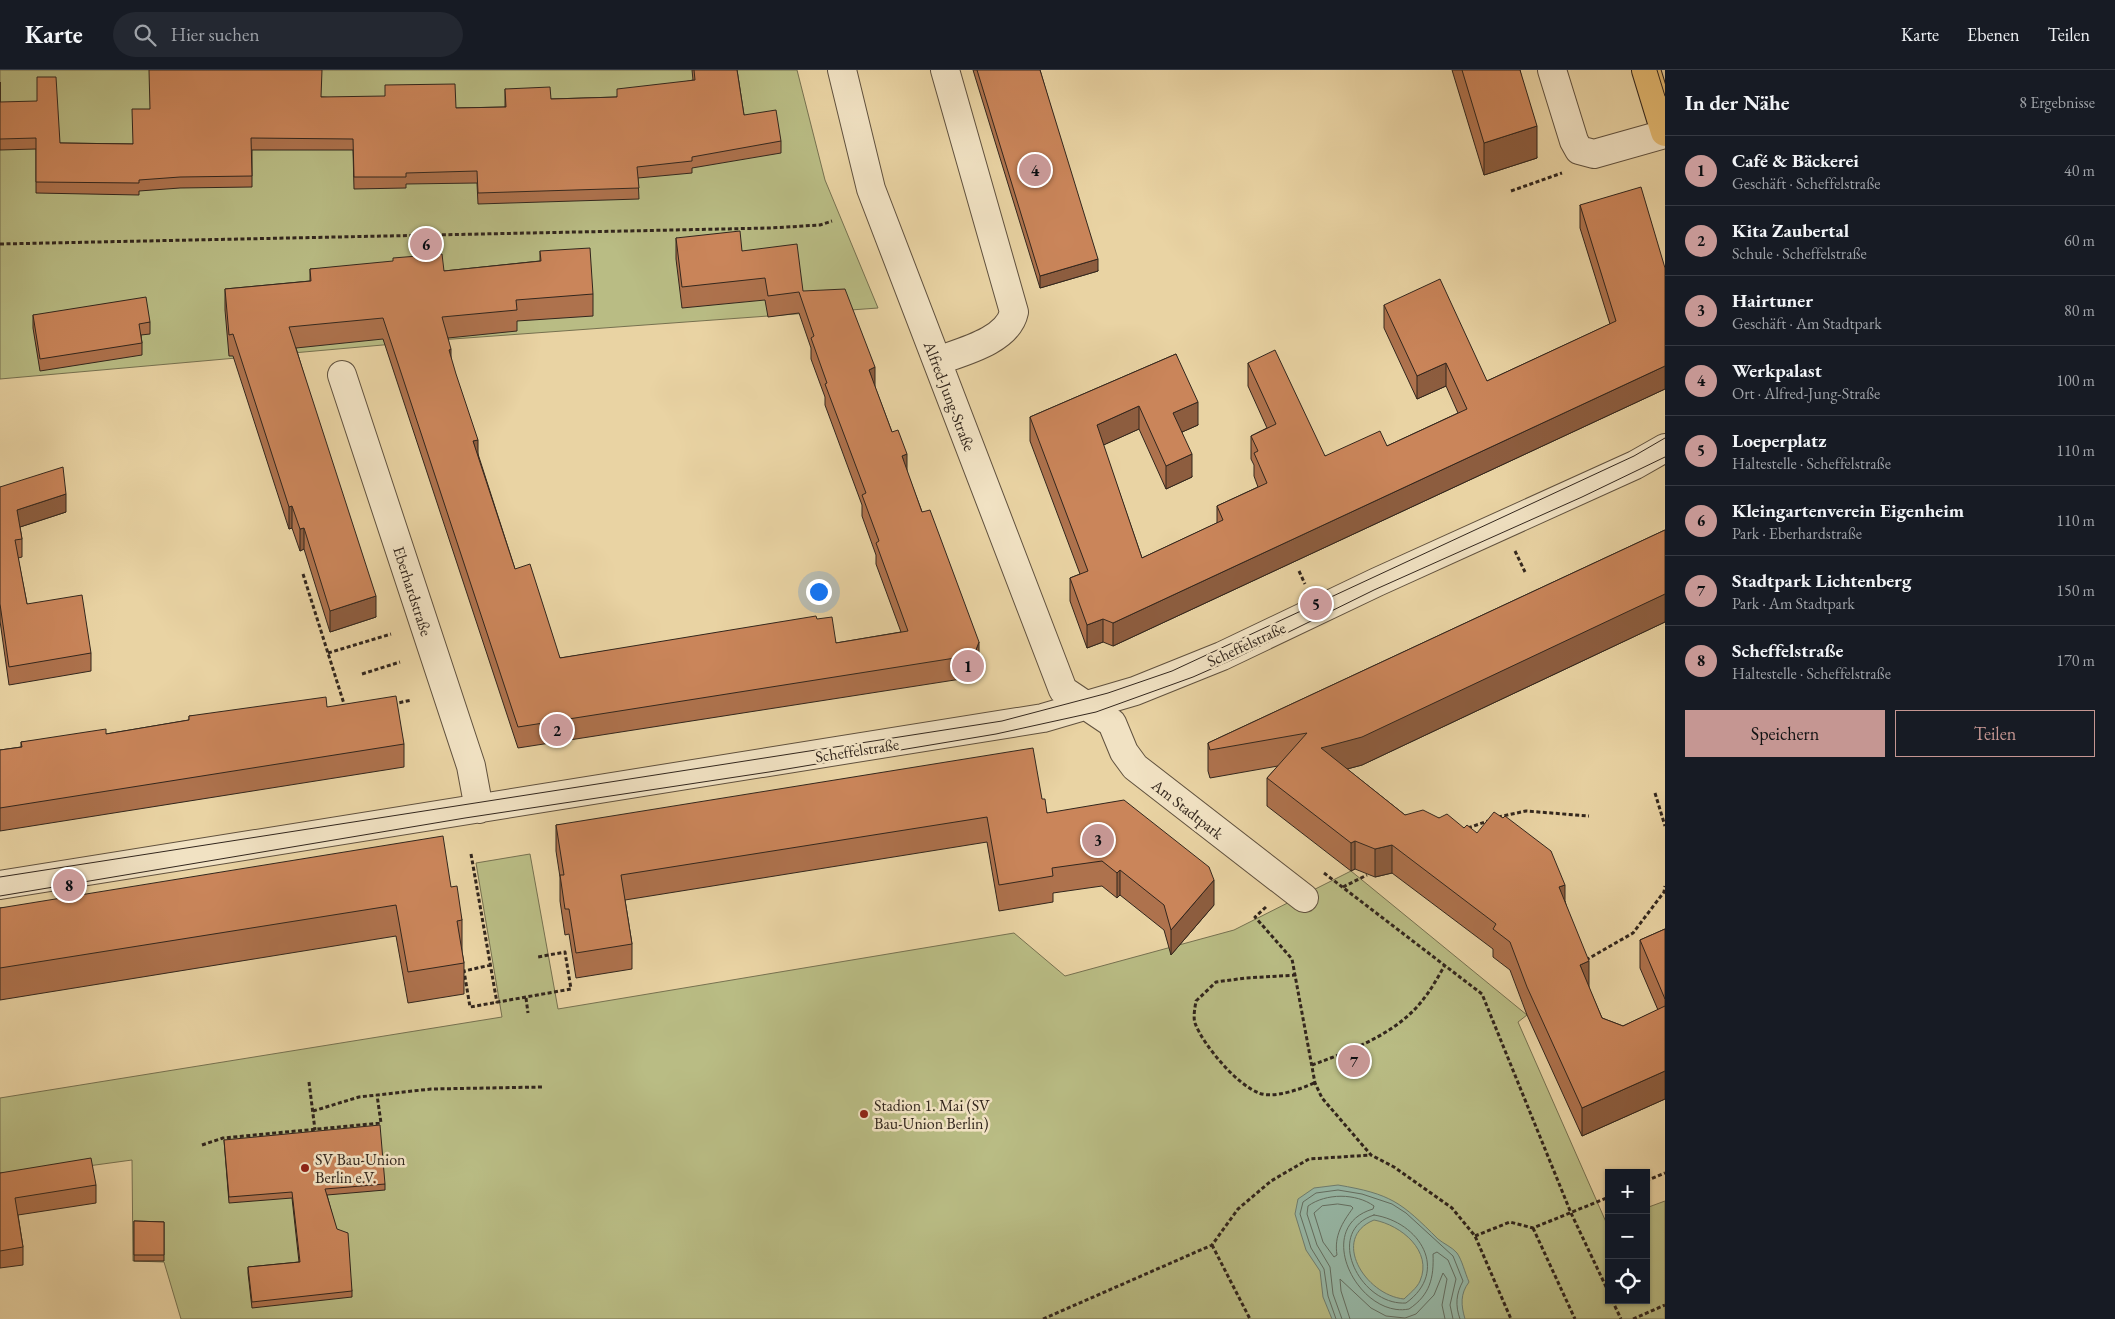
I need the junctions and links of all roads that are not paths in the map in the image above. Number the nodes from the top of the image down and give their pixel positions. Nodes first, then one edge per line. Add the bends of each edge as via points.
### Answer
1 (842, 70) edge
2 (945, 70) edge
3 (1552, 70) edge
4 (1646, 70) edge
5 (1665, 133) edge
6 (937, 361) junction
7 (342, 375) dead end
8 (1665, 448) edge
9 (1088, 706) junction
10 (479, 809) junction
11 (0, 886) edge
12 (1297, 893) road end

1 - 6 street, Alfred-Jung-Straße via 872,189
2 - 6 street via 1014,312 1009,327 997,336
3 - 5 street via 1579,150 1594,154
4 - 5 main road
6 - 9 street, Alfred-Jung-Straße via 1063,690
7 - 10 street, Eberhardstraße via 471,766
8 - 9 street, Scheffelstraße via 1635,465 1222,656 1148,687
9 - 10 street, Scheffelstraße via 1001,726
9 - 12 street, Am Stadtpark via 1112,723 1124,752 1135,767
10 - 11 street, Scheffelstraße

